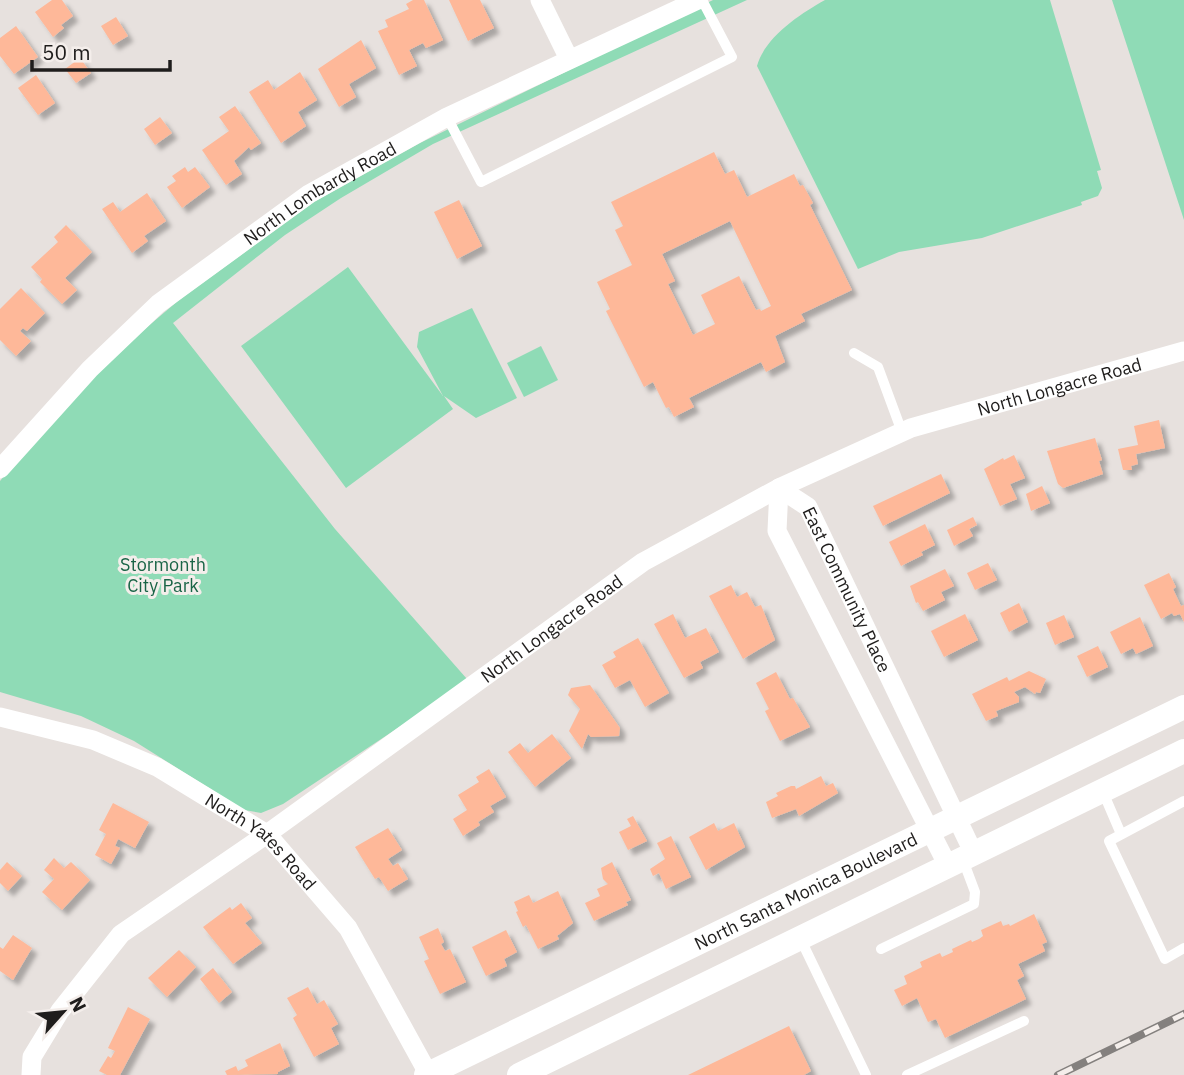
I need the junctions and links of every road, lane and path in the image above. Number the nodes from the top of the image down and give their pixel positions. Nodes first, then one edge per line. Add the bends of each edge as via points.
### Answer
1 (540, 0) edge
2 (700, 0) edge
3 (569, 59) junction
4 (447, 117) junction
5 (1184, 351) edge
6 (854, 353) dead end
7 (902, 432) junction
8 (0, 469) edge
9 (779, 488) junction
10 (1184, 707) edge
11 (0, 717) edge
12 (1184, 751) edge
13 (1084, 756) junction
14 (1102, 791) junction
15 (1184, 801) edge
16 (958, 818) junction
17 (931, 831) junction
18 (267, 834) junction
19 (1121, 834) junction
20 (962, 860) junction
21 (854, 869) junction
22 (786, 901) junction
23 (871, 904) junction
24 (800, 939) junction
25 (1184, 948) edge
26 (881, 949) dead end
27 (1024, 1021) dead end
28 (31, 1075) edge
29 (428, 1075) edge
30 (519, 1075) edge
31 (866, 1075) edge
32 (907, 1075) edge

1 - 3 street
2 - 3 street, North Lombardy Road
2 - 4 lane via 732,57 481,182
3 - 4 street, North Lombardy Road
4 - 8 street, North Lombardy Road via 309,194 158,304 90,369
5 - 7 street, North Longacre Road
6 - 7 lane via 878,367
7 - 9 street, North Longacre Road
9 - 16 street, East Community Place via 808,507
9 - 17 street, East Community Place via 777,531
9 - 18 street, North Longacre Road via 643,562
10 - 13 street, North Santa Monica Boulevard
11 - 18 street, North Yates Road via 93,740 158,767
12 - 14 street
13 - 14 street
13 - 16 street, North Santa Monica Boulevard
14 - 19 lane
14 - 20 street
15 - 19 lane
16 - 17 street, North Santa Monica Boulevard
16 - 20 street, East Community Place
17 - 20 street, East Community Place
17 - 21 street, North Santa Monica Boulevard
18 - 28 street, North Longacre Road via 121,934 60,1011 32,1058
18 - 29 street, North Yates Road via 348,928
19 - 25 lane via 1108,841 1165,958
20 - 23 street
20 - 26 lane via 975,892 974,904
21 - 22 street, North Santa Monica Boulevard
21 - 23 street
22 - 24 street
22 - 29 street, North Santa Monica Boulevard
23 - 24 street
24 - 30 street
24 - 31 lane
27 - 32 lane

